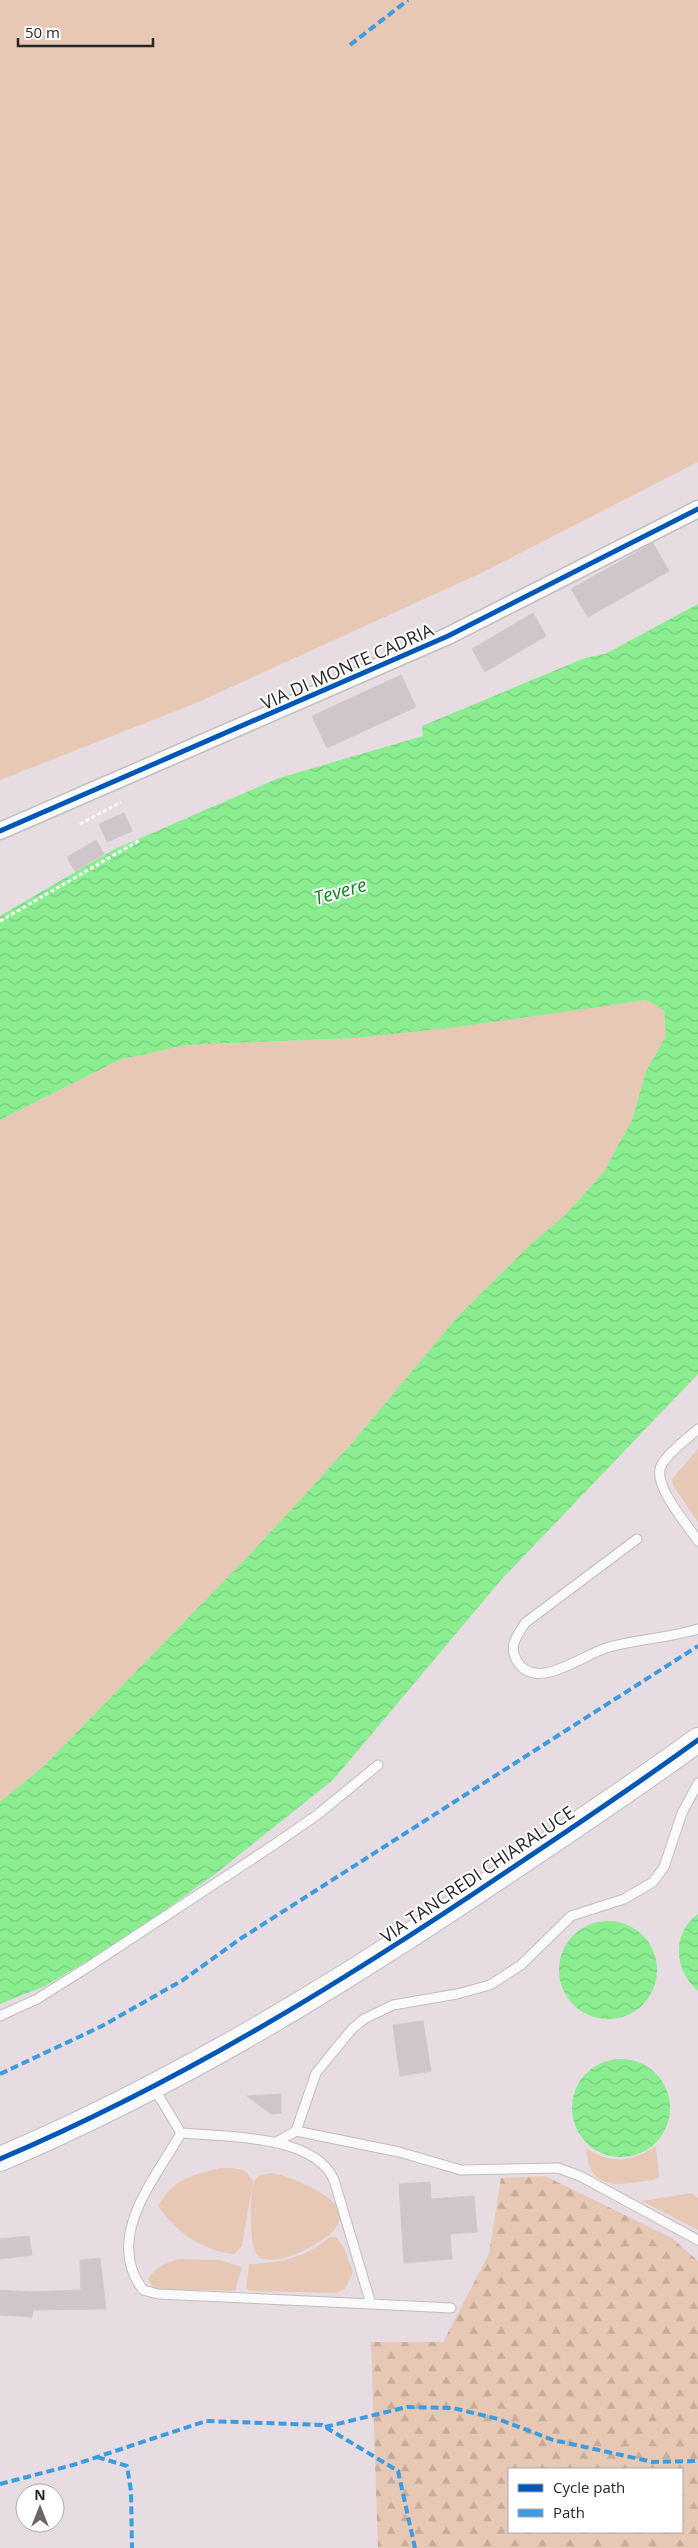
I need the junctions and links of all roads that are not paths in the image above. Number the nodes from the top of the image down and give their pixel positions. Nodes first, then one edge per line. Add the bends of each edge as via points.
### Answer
1 (698, 509) edge
2 (0, 831) edge
3 (698, 1429) edge
4 (636, 1539) dead end
5 (698, 1540) edge
6 (698, 1629) edge
7 (698, 1740) edge
8 (378, 1765) dead end
9 (698, 1783) edge
10 (0, 2016) edge
11 (154, 2088) junction
12 (296, 2131) junction
13 (181, 2133) junction
14 (275, 2143) junction
15 (0, 2159) edge
16 (698, 2240) edge
17 (372, 2304) junction
18 (451, 2308) dead end

1 - 2 street, VIA DI MONTE CADRIA via 440,640
3 - 5 lane via 662,1463 658,1474 661,1486
4 - 6 lane via 525,1623 513,1642 513,1654 521,1668 530,1673 546,1674 602,1649
7 - 11 street, VIA TANCREDI CHIARALUCE via 342,1981
8 - 10 lane via 317,1815 272,1846 80,1972
9 - 12 lane via 682,1813 664,1867 653,1882 629,1897 571,1916 521,1965 490,1985 394,2005 364,2019 316,2073
11 - 13 lane
11 - 15 street, VIA TANCREDI CHIARALUCE
12 - 14 lane
12 - 16 lane via 399,2152 461,2170 558,2168 580,2176
13 - 14 lane
13 - 17 lane via 137,2209 130,2229 129,2258 142,2290 158,2294
14 - 17 lane via 318,2159 331,2173
17 - 18 lane

